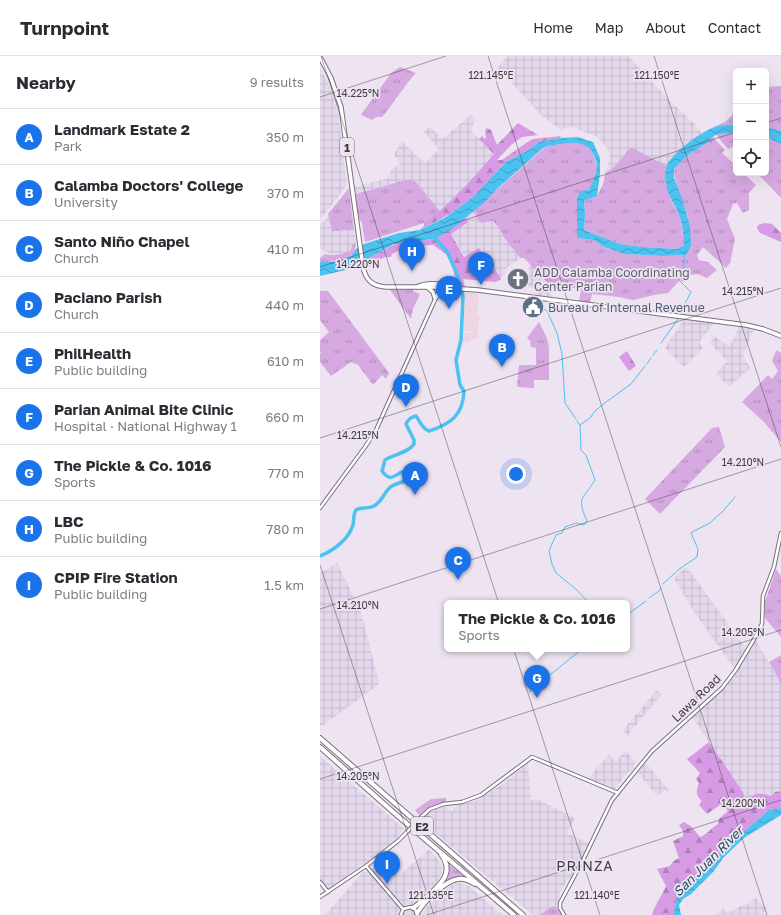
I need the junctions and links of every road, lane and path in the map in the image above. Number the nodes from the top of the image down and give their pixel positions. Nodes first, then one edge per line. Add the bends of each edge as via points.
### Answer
1 (320, 57) edge
2 (437, 286) junction
3 (416, 287) junction
4 (426, 287) junction
5 (446, 288) junction
6 (457, 288) junction
7 (435, 298) junction
8 (780, 334) edge
9 (320, 508) edge
10 (781, 533) edge
11 (320, 738) edge
12 (320, 747) edge
13 (618, 793) junction
14 (434, 846) junction
15 (366, 866) junction
16 (320, 882) edge
17 (483, 888) junction
18 (328, 892) junction
19 (320, 897) edge
20 (413, 908) junction
21 (403, 909) junction
22 (417, 914) edge
23 (401, 915) edge
24 (514, 915) edge
25 (523, 915) edge
26 (564, 915) edge

1 - 3 highway, 1 via 331,78 341,107 364,273 376,286
2 - 3 highway, 1
2 - 4 highway, 1
2 - 5 highway, 1
2 - 6 highway, 1
2 - 7 main road
3 - 4 highway, 1
4 - 7 highway via 433,292
5 - 6 highway, 1
5 - 7 highway
6 - 8 highway, 1 via 746,325
7 - 9 main road via 376,430
10 - 13 main road, Lawa Road via 763,596 762,624 746,652 722,688 652,751
11 - 25 highway, E2
12 - 14 highway, E2
13 - 15 main road, bridge via 532,757 481,795 430,809 398,841
13 - 26 main road, Lawa Road via 560,903
14 - 17 highway, E2
14 - 20 highway via 446,863 446,875 437,887
15 - 18 main road
15 - 21 main road
16 - 18 main road
17 - 22 highway via 467,880 453,880 421,907
17 - 24 highway, E2
18 - 19 main road
20 - 21 main road
20 - 22 main road
21 - 23 main road

